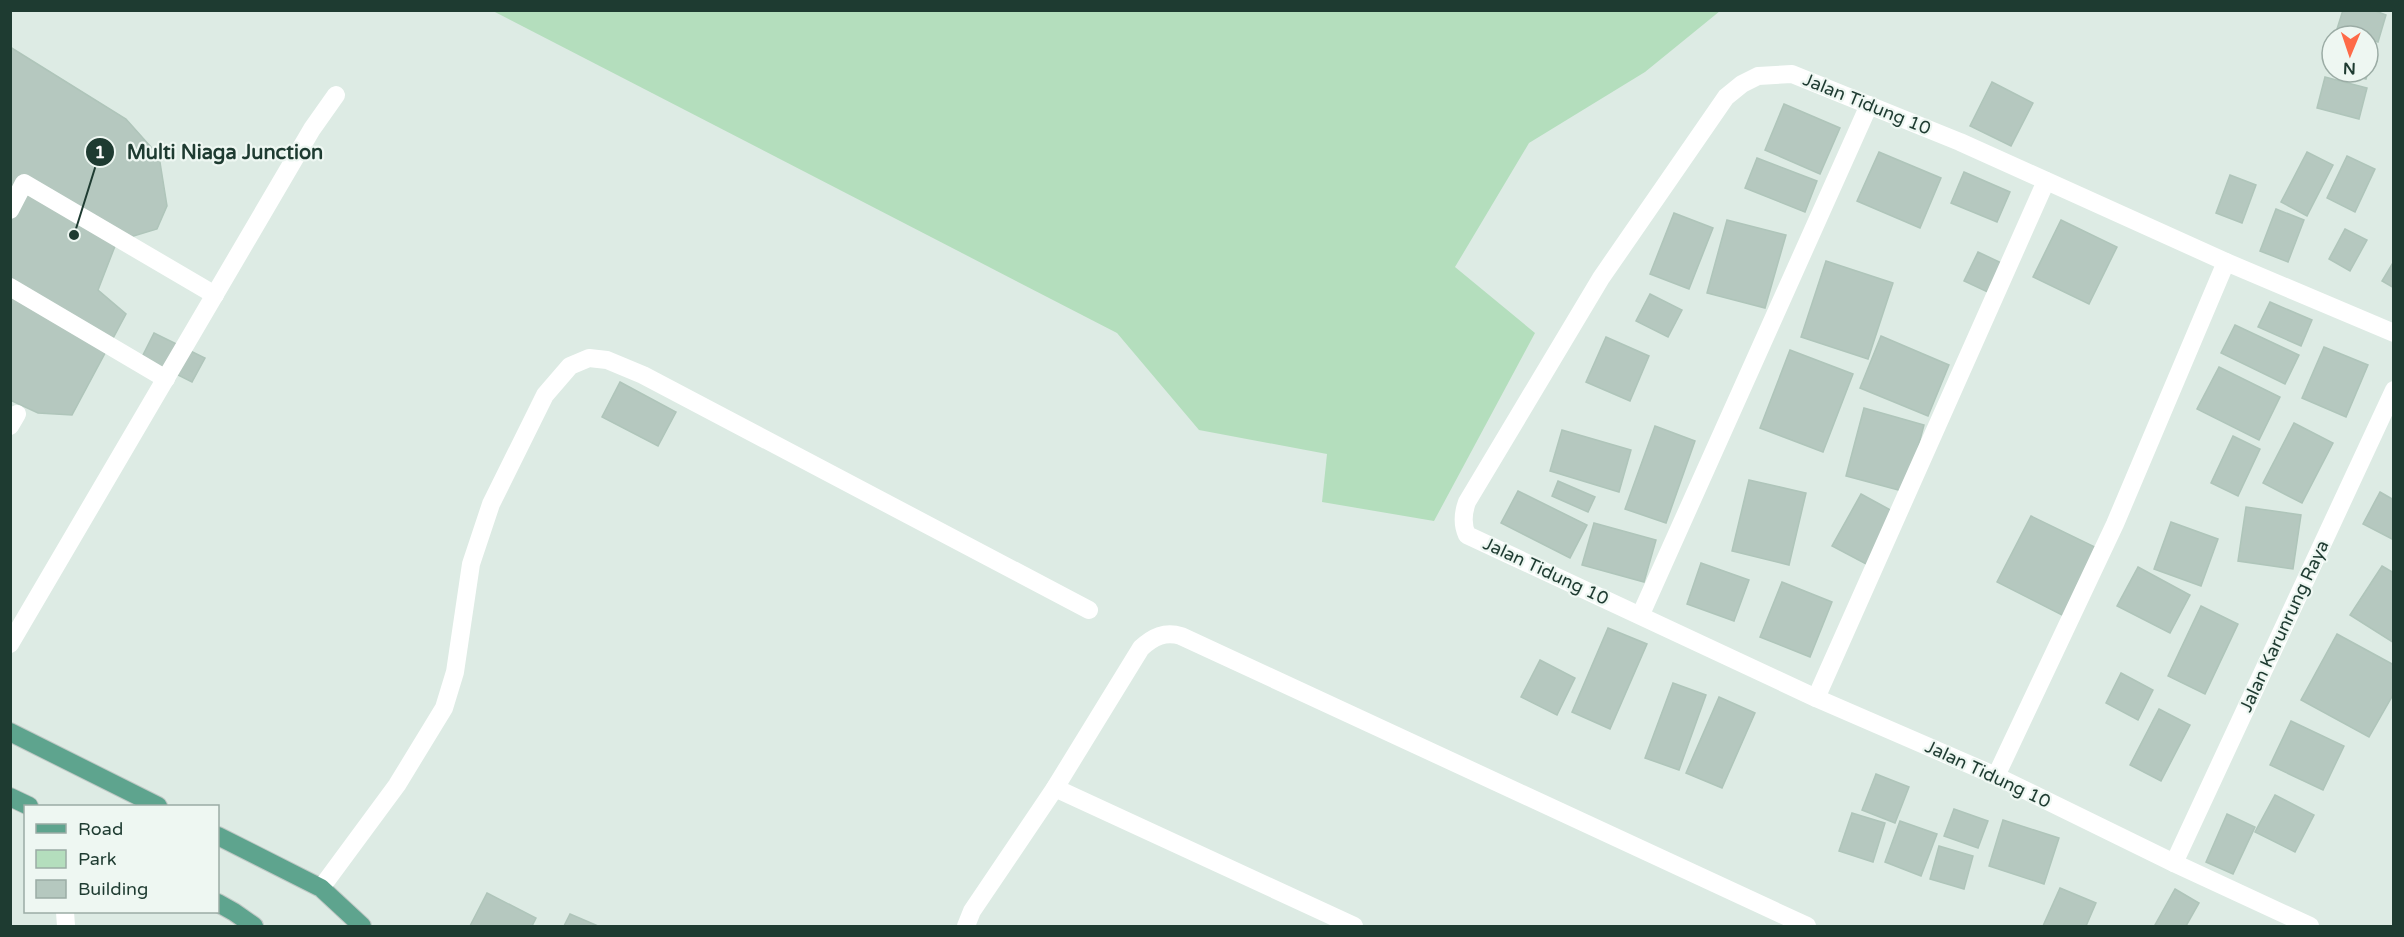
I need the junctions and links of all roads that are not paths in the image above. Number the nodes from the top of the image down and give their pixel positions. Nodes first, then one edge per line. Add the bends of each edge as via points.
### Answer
1 (336, 96) dead end
2 (1869, 105) junction
3 (2046, 181) junction
4 (10, 210) edge
5 (2226, 262) junction
6 (10, 287) edge
7 (215, 295) junction
8 (2394, 333) edge
9 (166, 379) junction
10 (2394, 390) edge
11 (1089, 610) dead end
12 (1641, 614) junction
13 (10, 644) edge
14 (1816, 698) junction
15 (10, 732) edge
16 (1996, 776) junction
17 (1054, 788) junction
18 (10, 797) edge
19 (25, 805) edge
20 (154, 805) edge
21 (219, 837) edge
22 (2174, 863) junction
23 (321, 888) junction
24 (219, 904) edge
25 (254, 927) edge
26 (362, 927) edge
27 (966, 927) edge
28 (1354, 927) edge
29 (1807, 927) edge
30 (2310, 927) edge

1 - 7 street via 312,129
2 - 3 street, Jalan Tidung 10
2 - 12 street
2 - 12 street, Jalan Tidung 10 via 1792,74 1758,76 1726,97 1601,278 1467,502 1463,520 1467,535
3 - 5 street, Jalan Tidung 10
3 - 14 street
4 - 7 street via 24,183
5 - 8 street, Jalan Tidung 10
5 - 16 street via 2115,524
6 - 9 street
7 - 9 street
9 - 13 street
10 - 22 street, Jalan Karunrung Raya
11 - 23 street via 643,375 607,360 589,358 570,366 545,395 491,504 471,564 455,672 444,708 397,785
12 - 14 street, Jalan Tidung 10
14 - 16 street, Jalan Tidung 10
15 - 20 main road
16 - 22 street, Jalan Tidung 10
17 - 27 street via 972,911
17 - 28 street
17 - 29 street via 1141,648 1151,639 1171,633
18 - 19 main road
21 - 23 main road
22 - 30 street, Jalan Tidung 10
23 - 26 main road
24 - 25 main road

